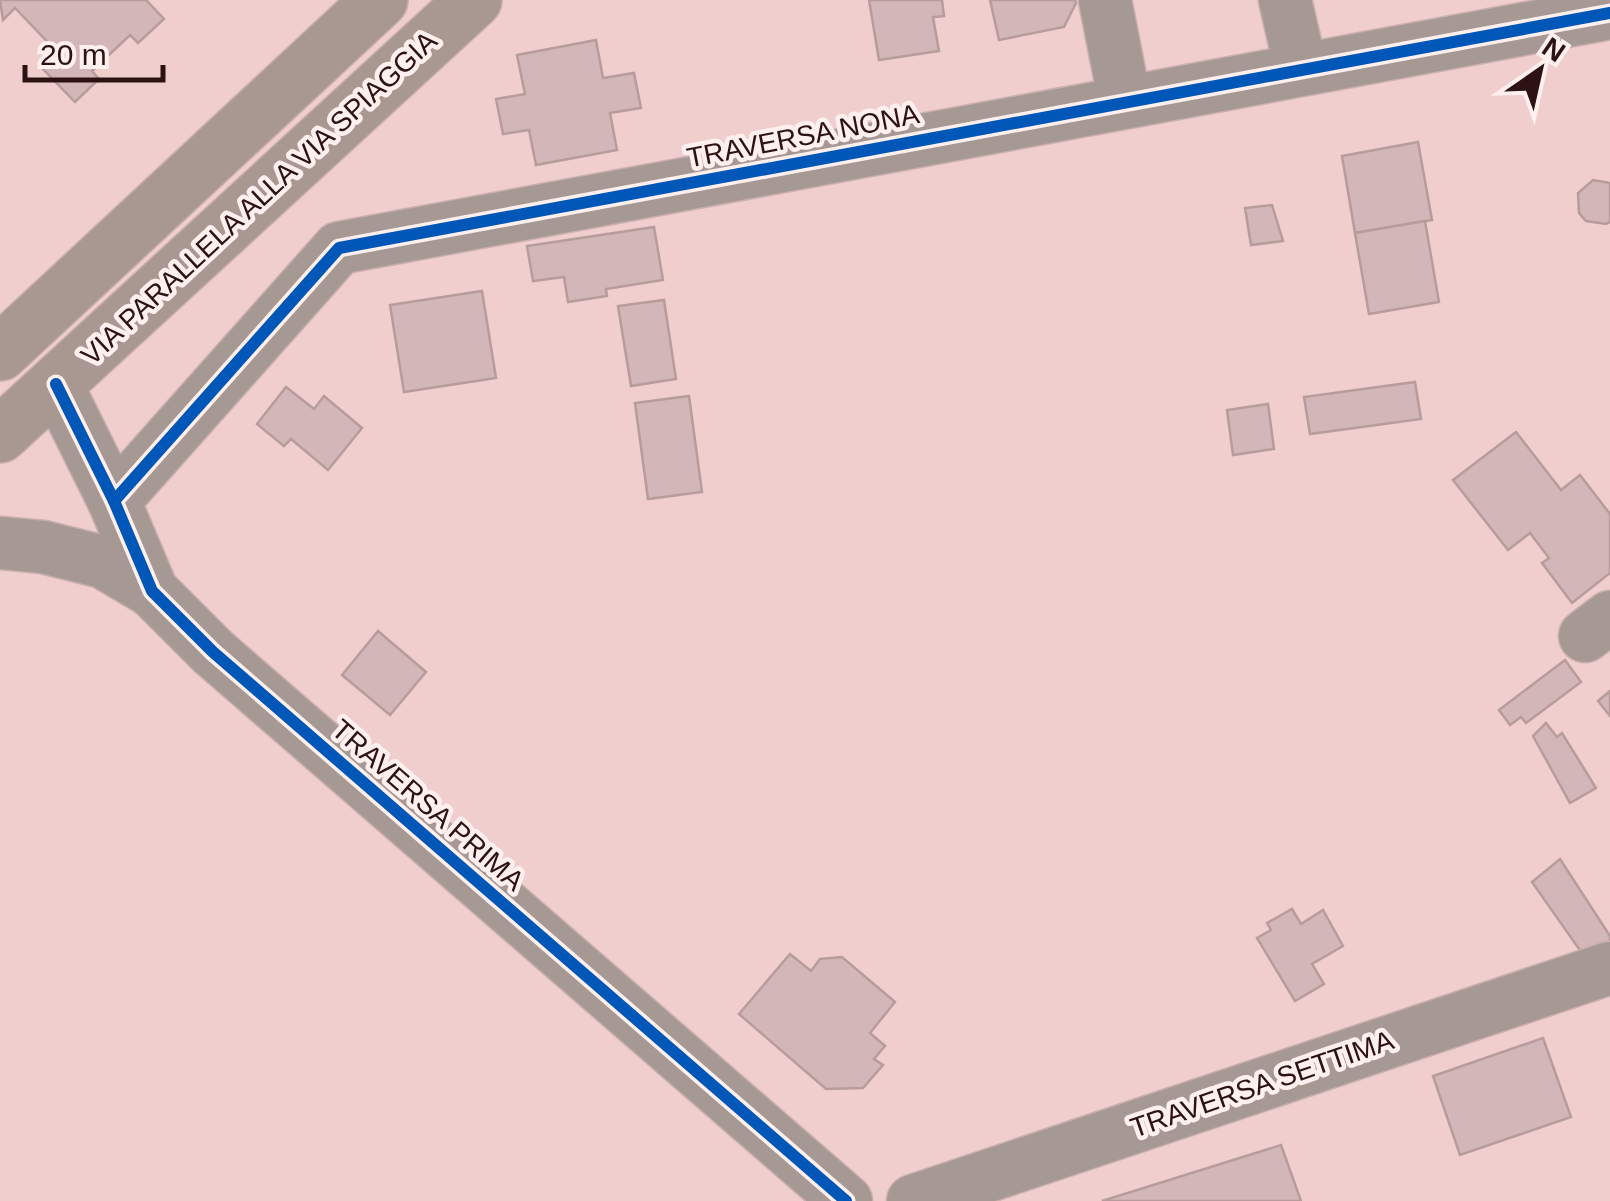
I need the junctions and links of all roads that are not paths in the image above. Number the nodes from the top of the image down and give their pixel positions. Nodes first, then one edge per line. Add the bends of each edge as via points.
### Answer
1 (380, 0) edge
2 (474, 0) edge
3 (1105, 0) edge
4 (1285, 0) edge
5 (1610, 13) edge
6 (1428, 22) edge
7 (1301, 68) junction
8 (1124, 102) junction
9 (0, 352) edge
10 (56, 384) junction
11 (0, 435) edge
12 (114, 501) junction
13 (0, 543) edge
14 (152, 591) junction
15 (1610, 968) edge
16 (846, 1201) edge
17 (914, 1201) edge

1 - 9 street
2 - 10 street, VIA PARALLELA ALLA VIA SPIAGGIA
3 - 8 street
4 - 7 street
5 - 6 street, TRAVERSA NONA
6 - 7 street, TRAVERSA NONA
7 - 8 street, TRAVERSA NONA
8 - 12 street, TRAVERSA NONA via 340,248
10 - 11 street, VIA PARALLELA ALLA VIA SPIAGGIA
10 - 12 street, TRAVERSA PRIMA
12 - 14 street, TRAVERSA PRIMA
13 - 14 street via 103,562
14 - 16 street, TRAVERSA PRIMA via 228,666
15 - 17 street, TRAVERSA SETTIMA

